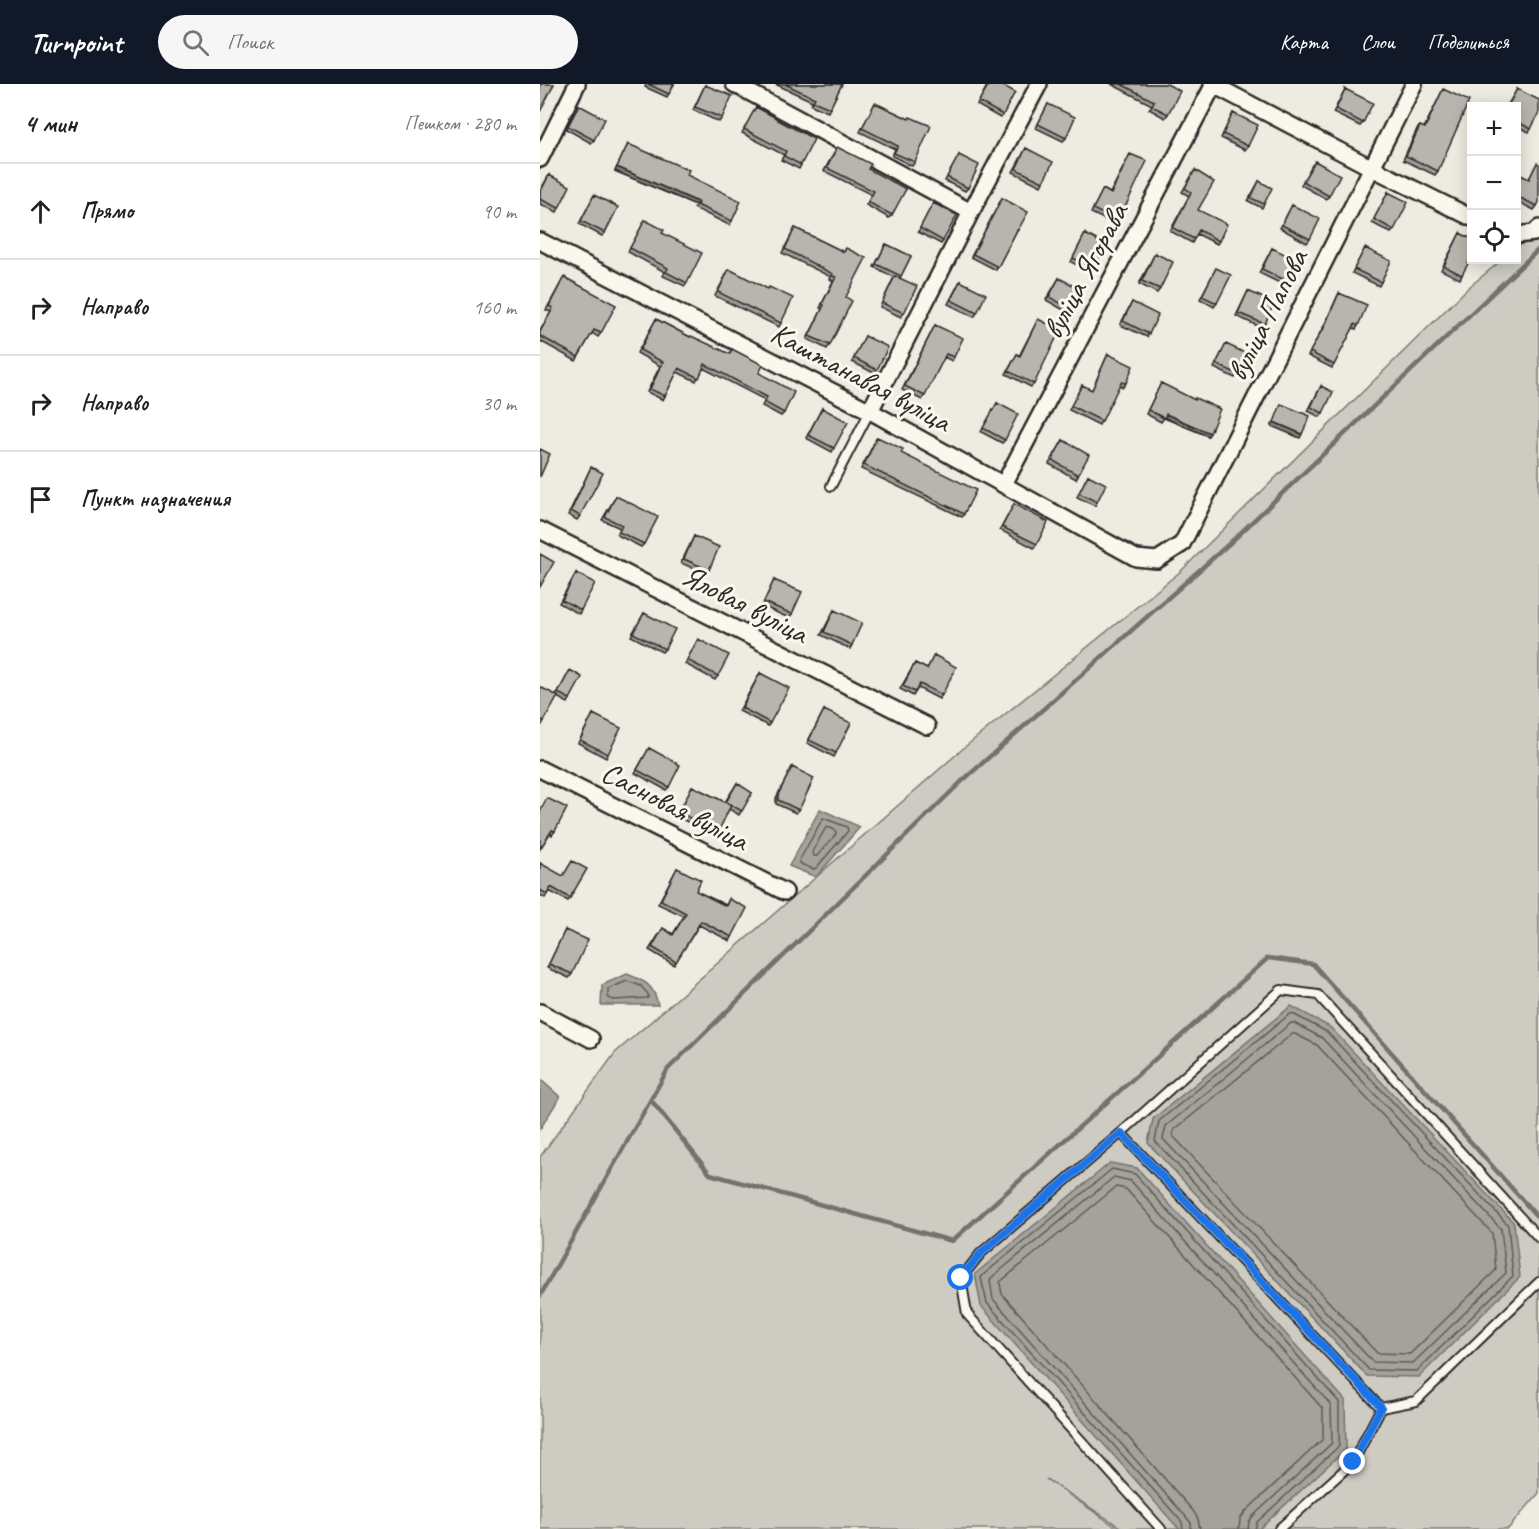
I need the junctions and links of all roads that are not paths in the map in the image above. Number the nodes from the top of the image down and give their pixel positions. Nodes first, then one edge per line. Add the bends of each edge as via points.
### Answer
1 (577, 84) edge
2 (734, 84) edge
3 (1039, 84) edge
4 (1213, 84) edge
5 (1414, 84) edge
6 (540, 159) edge
7 (1372, 168) junction
8 (971, 212) junction
9 (1467, 216) edge
10 (1539, 228) edge
11 (1521, 234) edge
12 (540, 241) edge
13 (870, 411) junction
14 (1004, 484) junction
15 (831, 486) dead end
16 (540, 530) edge
17 (1157, 560) joint
18 (927, 726) dead end
19 (540, 769) edge
20 (785, 892) dead end
21 (540, 1012) edge
22 (591, 1039) dead end
23 (1121, 1133) junction
24 (1539, 1238) edge
25 (1539, 1282) edge
26 (1381, 1407) junction
27 (1161, 1529) edge
28 (1279, 1529) edge

1 - 6 street
2 - 8 street
3 - 8 street
4 - 7 street
4 - 14 street, вуліца Ягорава
5 - 7 street, вуліца Папова
7 - 9 street
7 - 17 street, вуліца Папова via 1182,544
8 - 13 street
10 - 11 street via 1534,233
12 - 13 street, Каштанавая вуліца
13 - 14 street, Каштанавая вуліца
13 - 15 lane
14 - 17 street, Каштанавая вуліца via 1136,558
16 - 18 street, Яловая вуліца
19 - 20 street, Сасновая вуліца
21 - 22 street
23 - 24 lane via 1281,990 1318,995
23 - 26 lane
23 - 27 lane via 981,1253 961,1278 967,1314
25 - 26 lane via 1416,1401
26 - 28 lane via 1353,1462

